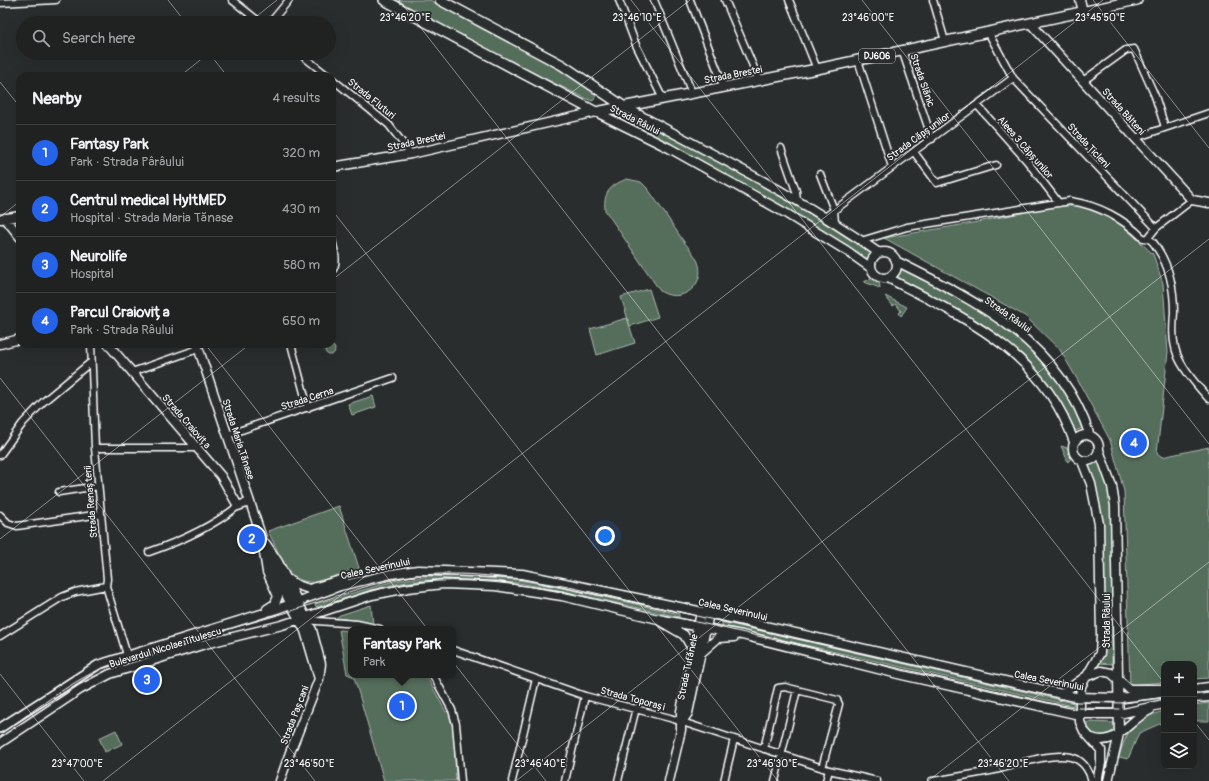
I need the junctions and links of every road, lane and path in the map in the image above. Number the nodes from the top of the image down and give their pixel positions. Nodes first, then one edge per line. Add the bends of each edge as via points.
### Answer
1 (56, 0) edge
2 (232, 0) edge
3 (289, 0) edge
4 (384, 0) edge
5 (440, 0) edge
6 (619, 0) edge
7 (654, 0) edge
8 (690, 0) edge
9 (725, 0) edge
10 (789, 0) edge
11 (933, 0) edge
12 (1080, 0) edge
13 (1137, 0) edge
14 (0, 2) edge
15 (1083, 11) junction
16 (253, 16) edge
17 (276, 16) edge
18 (1030, 23) junction
19 (988, 32) junction
20 (945, 41) junction
21 (902, 50) junction
22 (308, 60) edge
23 (858, 60) junction
24 (817, 69) junction
25 (323, 72) edge
26 (1013, 78) junction
27 (759, 80) junction
28 (1083, 81) junction
29 (336, 82) edge
30 (724, 87) junction
31 (692, 93) junction
32 (663, 99) junction
33 (576, 100) junction
34 (977, 105) junction
35 (623, 106) junction
36 (596, 112) junction
37 (1209, 113) edge
38 (576, 116) junction
39 (1166, 127) junction
40 (1135, 138) junction
41 (932, 139) junction
42 (781, 148) dead end
43 (914, 152) junction
44 (411, 154) junction
45 (996, 165) dead end
46 (336, 166) edge
47 (892, 167) junction
48 (820, 174) dead end
49 (1192, 200) junction
50 (797, 201) junction
51 (1059, 203) junction
52 (1209, 203) edge
53 (834, 210) junction
54 (16, 216) edge
55 (825, 217) junction
56 (3, 218) edge
57 (835, 223) junction
58 (1156, 228) junction
59 (16, 232) edge
60 (1148, 238) junction
61 (862, 241) junction
62 (879, 253) junction
63 (896, 261) junction
64 (871, 268) junction
65 (888, 278) junction
66 (16, 340) edge
67 (0, 344) edge
68 (91, 348) edge
69 (111, 348) edge
70 (193, 348) edge
71 (199, 348) edge
72 (292, 348) edge
73 (91, 362) junction
74 (132, 372) junction
75 (393, 378) dead end
76 (1209, 399) edge
77 (308, 408) junction
78 (227, 435) junction
79 (1090, 436) junction
80 (1074, 442) junction
81 (95, 448) junction
82 (197, 448) junction
83 (1099, 450) junction
84 (0, 455) edge
85 (1082, 461) junction
86 (98, 486) junction
87 (59, 492) dead end
88 (249, 502) junction
89 (238, 506) junction
90 (101, 514) junction
91 (0, 516) edge
92 (263, 540) junction
93 (149, 552) dead end
94 (286, 578) junction
95 (372, 578) junction
96 (106, 586) junction
97 (295, 602) junction
98 (705, 613) junction
99 (258, 614) junction
100 (304, 619) junction
101 (658, 619) junction
102 (366, 626) edge
103 (702, 628) junction
104 (0, 636) edge
105 (742, 636) junction
106 (693, 650) junction
107 (456, 651) edge
108 (701, 654) junction
109 (127, 655) junction
110 (1086, 677) junction
111 (435, 678) edge
112 (536, 679) junction
113 (1117, 679) junction
114 (1209, 687) edge
115 (1161, 689) edge
116 (1197, 689) edge
117 (797, 690) junction
118 (1161, 692) edge
119 (1060, 695) junction
120 (585, 696) junction
121 (1209, 697) edge
122 (1080, 698) junction
123 (1119, 698) junction
124 (1197, 698) edge
125 (1161, 704) edge
126 (1161, 705) edge
127 (636, 708) junction
128 (1060, 711) junction
129 (1079, 713) junction
130 (1119, 714) junction
131 (682, 722) junction
132 (0, 728) edge
133 (1087, 734) junction
134 (1119, 734) junction
135 (734, 739) junction
136 (0, 743) edge
137 (764, 749) junction
138 (782, 755) junction
139 (826, 769) junction
140 (280, 781) edge
141 (461, 781) edge
142 (512, 781) edge
143 (565, 781) edge
144 (618, 781) edge
145 (669, 781) edge
146 (724, 781) edge
147 (775, 781) edge
148 (826, 781) edge
149 (878, 781) edge
150 (932, 781) edge
151 (1092, 781) edge
152 (1097, 781) edge
153 (1108, 781) edge

1 - 14 street
2 - 16 street
3 - 17 street
4 - 33 main road, Strada Râului
5 - 35 main road, Strada Râului via 562,65
6 - 32 street via 636,45
7 - 31 street
8 - 30 street
9 - 27 street
10 - 24 street
11 - 20 street
12 - 15 main road
13 - 15 main road, Strada Brestei / DJ606
15 - 18 main road, Strada Brestei / DJ606
18 - 19 main road, Strada Brestei / DJ606
18 - 28 main road, Strada Bâlteni
19 - 20 main road, Strada Brestei / DJ606
19 - 26 street, Strada Țicleni
20 - 21 main road, Strada Brestei / DJ606
21 - 23 main road, Strada Brestei / DJ606
21 - 41 street, Strada Slănic
22 - 25 street
23 - 24 main road, Strada Brestei / DJ606
23 - 47 street
24 - 27 main road, Strada Brestei / DJ606
26 - 34 street, Strada Căpșunilor
26 - 58 street, Strada Țicleni
27 - 30 main road, Strada Brestei / DJ606
28 - 39 street via 1126,50 1134,49
28 - 40 main road, Strada Bâlteni
29 - 44 street, Strada Fluturi via 389,125
30 - 31 main road, Strada Brestei / DJ606
31 - 32 main road, Strada Brestei / DJ606
32 - 35 main road, Strada Brestei / DJ606
33 - 36 main road, Strada Râului
33 - 38 main road via 579,106
34 - 41 street, Strada Căpșunilor
34 - 51 street, Aleea 3 Căpșunilor via 1027,161
35 - 36 main road, Strada Brestei / DJ606
35 - 50 main road, Strada Râului
36 - 38 main road, Strada Brestei / DJ606
36 - 64 main road, Strada Râului via 669,148 787,214 847,250
37 - 39 street
38 - 44 main road, Strada Brestei / DJ606
39 - 40 street
40 - 49 main road, Strada Bâlteni
41 - 43 street, Strada Căpșunilor
42 - 50 street
43 - 45 street via 937,183
43 - 47 street, Strada Căpșunilor
44 - 46 main road, Strada Brestei / DJ606
47 - 53 street, Strada Căpșunilor
48 - 53 street
49 - 52 main road
49 - 58 street
50 - 55 main road, Strada Râului
51 - 60 street via 1085,203 1120,220 1143,238
51 - 61 street via 907,227
53 - 55 street, Strada Căpșunilor
53 - 57 street
54 - 56 main road
55 - 57 main road, Strada Râului
56 - 59 main road
57 - 61 main road, Strada Râului
58 - 60 street
60 - 76 street via 1165,260 1170,278 1173,296 1172,332 1176,354
61 - 62 main road, Strada Râului
62 - 63 main road, Strada Râului via 888,253
62 - 64 main road via 872,259
63 - 65 main road via 896,270
63 - 79 main road, Strada Râului via 990,312 1022,334 1054,368 1083,415
64 - 65 main road, Strada Râului via 877,277
65 - 80 main road, Strada Râului via 978,325 1026,363 1046,387 1071,431
66 - 67 main road
68 - 73 street, Strada Renașterii
69 - 74 main road, Strada Craiovița
70 - 74 street
71 - 78 main road, Strada Maria Tănase
72 - 77 street
73 - 81 street, Strada Renașterii
73 - 84 street via 43,402 23,423
74 - 82 main road, Strada Craiovița
75 - 77 street, Strada Cerna
77 - 78 street, Strada Cerna
78 - 88 main road, Strada Maria Tănase
79 - 80 main road via 1081,436
79 - 83 main road, Strada Râului via 1097,442
80 - 85 main road, Strada Râului via 1074,453
81 - 82 street
81 - 86 street, Strada Renașterii
82 - 89 main road, Strada Craiovița via 222,476
83 - 85 main road via 1094,459
83 - 113 main road, Strada Râului via 1112,486 1115,506
85 - 110 main road, Strada Râului via 1091,484 1099,524 1100,653
86 - 87 street
86 - 90 street, Strada Renașterii
88 - 89 main road
88 - 92 main road, Strada Maria Tănase
89 - 93 street via 200,531 174,544
90 - 91 street via 17,526
90 - 96 street, Strada Renașterii
92 - 94 main road, Strada Maria Tănase via 272,550
92 - 97 main road, Strada Maria Tănase via 270,560
92 - 99 main road via 267,572 278,599 275,604
94 - 95 main road via 309,589 350,577
94 - 97 main road, Strada Maria Tănase
95 - 97 main road, Calea Severinului
95 - 98 main road, Calea Severinului via 418,570 514,573
96 - 104 street via 62,597
96 - 109 street, Strada Renașterii
97 - 99 main road, Bulevardul Nicolae Titulescu
97 - 100 main road, Strada Maria Tănase
98 - 103 main road, Strada Tufănele
98 - 119 main road, Calea Severinului
99 - 109 main road, Bulevardul Nicolae Titulescu
100 - 101 main road via 387,592 426,585 458,584 524,589
100 - 102 street
100 - 136 main road, Bulevardul Nicolae Titulescu via 205,644 110,674 81,689
100 - 140 main road, Strada Pașcani via 320,657 319,679
101 - 103 main road
101 - 106 main road via 684,635
103 - 105 main road
103 - 106 main road, Strada Tufănele
103 - 108 main road, Strada Tufănele
105 - 108 main road via 718,638
105 - 128 main road
106 - 131 main road, Strada Tufănele via 681,711
107 - 112 street, Strada Toporași
108 - 131 main road, Strada Tufănele via 688,713
109 - 132 main road, Bulevardul Nicolae Titulescu via 98,664
110 - 113 main road via 1095,672 1105,671
110 - 119 main road
110 - 122 main road, Strada Râului via 1081,686
111 - 141 street via 452,710 456,724
112 - 120 street, Strada Toporași
112 - 142 street
113 - 115 main road via 1130,689
113 - 123 main road, Strada Râului
114 - 116 main road
117 - 137 street via 781,687 776,690
117 - 138 street
117 - 139 street via 837,700 839,704
118 - 123 main road, Calea Severinului
119 - 122 main road, Calea Severinului
120 - 127 street, Strada Toporași
120 - 143 street
121 - 124 main road
122 - 123 main road, Calea Severinului
122 - 129 main road, Strada Râului
123 - 130 main road, Strada Râului
125 - 130 main road
126 - 134 main road via 1138,716
127 - 131 street, Strada Toporași
127 - 144 street
128 - 129 main road
128 - 133 main road via 1068,715
129 - 130 main road
129 - 133 main road, Strada Râului via 1080,722
130 - 134 main road, Strada Râului
131 - 135 street, Strada Toporași
131 - 145 main road, Strada Tufănele
133 - 134 main road via 1098,740
133 - 152 main road via 1099,746 1102,754
134 - 153 main road, Strada Râului
135 - 137 street, Strada Toporași
135 - 146 street
137 - 138 street, Strada Toporași
138 - 139 street, Strada Toporași
138 - 147 street
139 - 148 street
139 - 149 street, Strada Toporași
150 - 151 street via 1062,756 1083,764 1088,769

